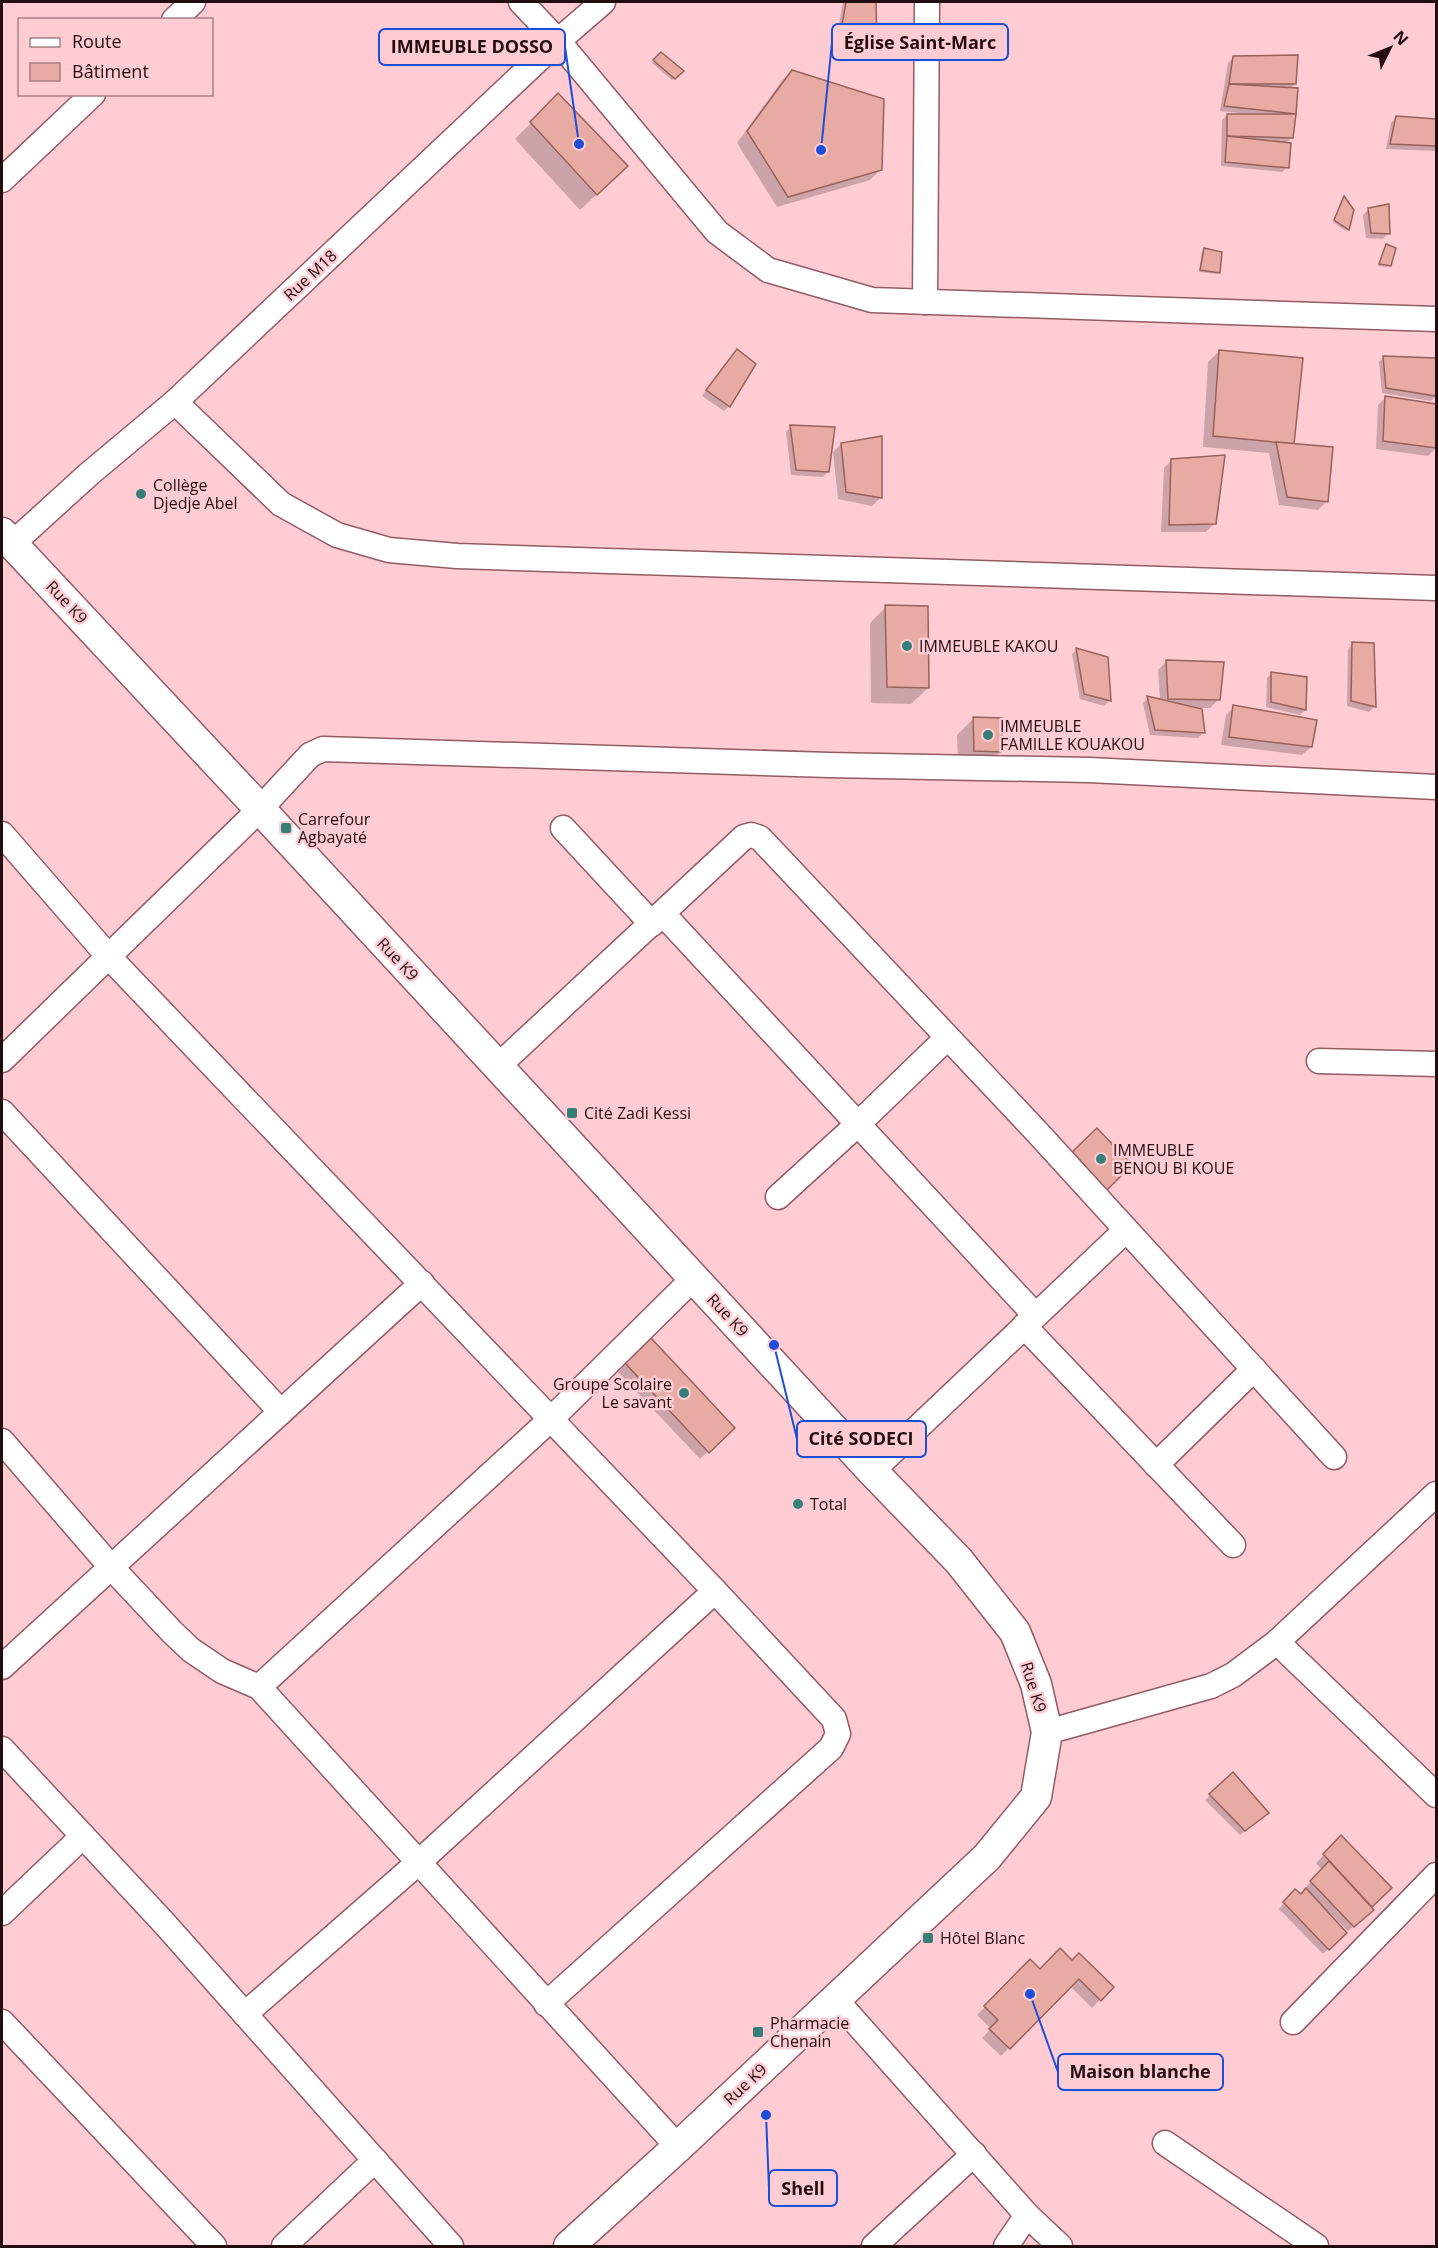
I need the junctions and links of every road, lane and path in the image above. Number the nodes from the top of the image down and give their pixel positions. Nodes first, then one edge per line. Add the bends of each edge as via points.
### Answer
1 (193, 2) edge
2 (521, 2) edge
3 (603, 2) edge
4 (927, 2) edge
5 (176, 18) edge
6 (558, 41) junction
7 (91, 96) edge
8 (2, 180) edge
9 (925, 302) junction
10 (1437, 319) edge
11 (175, 402) junction
12 (7, 538) edge
13 (1437, 588) edge
14 (1437, 787) edge
15 (260, 809) junction
16 (563, 828) dead end
17 (2, 834) edge
18 (658, 919) junction
19 (109, 957) junction
20 (946, 1038) junction
21 (2, 1060) edge
22 (1319, 1061) dead end
23 (1437, 1064) edge
24 (497, 1067) junction
25 (2, 1112) edge
26 (858, 1124) junction
27 (778, 1197) dead end
28 (1126, 1230) junction
29 (694, 1278) junction
30 (422, 1283) junction
31 (1030, 1321) junction
32 (1254, 1369) junction
33 (281, 1412) junction
34 (551, 1419) junction
35 (2, 1442) edge
36 (1334, 1456) dead end
37 (1156, 1465) junction
38 (872, 1471) junction
39 (1437, 1494) edge
40 (1233, 1545) dead end
41 (111, 1567) junction
42 (715, 1590) junction
43 (1277, 1642) junction
44 (2, 1667) edge
45 (259, 1688) junction
46 (1047, 1732) junction
47 (2, 1749) edge
48 (1437, 1795) edge
49 (83, 1836) junction
50 (419, 1862) junction
51 (1437, 1875) edge
52 (2, 1913) edge
53 (836, 2000) junction
54 (546, 2004) junction
55 (245, 2014) junction
56 (2, 2022) edge
57 (1293, 2022) dead end
58 (1165, 2143) dead end
59 (678, 2147) junction
60 (974, 2154) junction
61 (375, 2160) junction
62 (1026, 2215) junction
63 (214, 2247) edge
64 (284, 2247) edge
65 (451, 2247) edge
66 (569, 2247) edge
67 (874, 2247) edge
68 (1006, 2247) edge
69 (1060, 2247) edge
70 (1316, 2247) edge

1 - 5 street
2 - 6 street
3 - 6 street, Rue M18
4 - 9 street
6 - 9 street via 717,232 768,270 872,300
6 - 11 street, Rue M18
7 - 8 street
9 - 10 street
11 - 12 street, Rue M18
11 - 13 street via 281,504 337,534 389,550 469,557
12 - 15 street, Rue K9
14 - 15 street via 1089,770 322,749 310,755
15 - 19 street
15 - 24 street, Rue K9
16 - 18 street
17 - 19 street
18 - 20 street via 744,837 760,838
18 - 24 street
18 - 26 street
19 - 21 street
19 - 30 street
20 - 26 street
20 - 28 street
22 - 23 street
24 - 29 street, Rue K9
25 - 33 street
26 - 27 street
26 - 31 street
28 - 31 street
28 - 32 street
29 - 34 street
29 - 38 street, Rue K9
30 - 33 street
30 - 34 street
31 - 37 street
31 - 38 street
32 - 36 street
32 - 37 street
33 - 41 street
34 - 42 street
34 - 45 street
35 - 41 street
37 - 40 street
38 - 46 street, Rue K9 via 958,1561 1015,1632 1036,1684
39 - 43 street
41 - 44 street
41 - 45 street via 191,1650 222,1671
42 - 50 street
42 - 54 street via 834,1719 838,1734 831,1748
43 - 46 street via 1233,1675 1211,1686
43 - 48 street
45 - 50 street
46 - 53 street, Rue K9 via 1036,1797 987,1857
47 - 49 street
49 - 52 street
49 - 55 street
50 - 54 street
50 - 55 street
51 - 57 street
53 - 59 street, Rue K9
53 - 60 street
54 - 59 street
55 - 61 street
56 - 63 street
58 - 70 street
59 - 66 street, Rue K9
60 - 62 street
60 - 67 street
61 - 64 street
61 - 65 street
62 - 68 street
62 - 69 street

